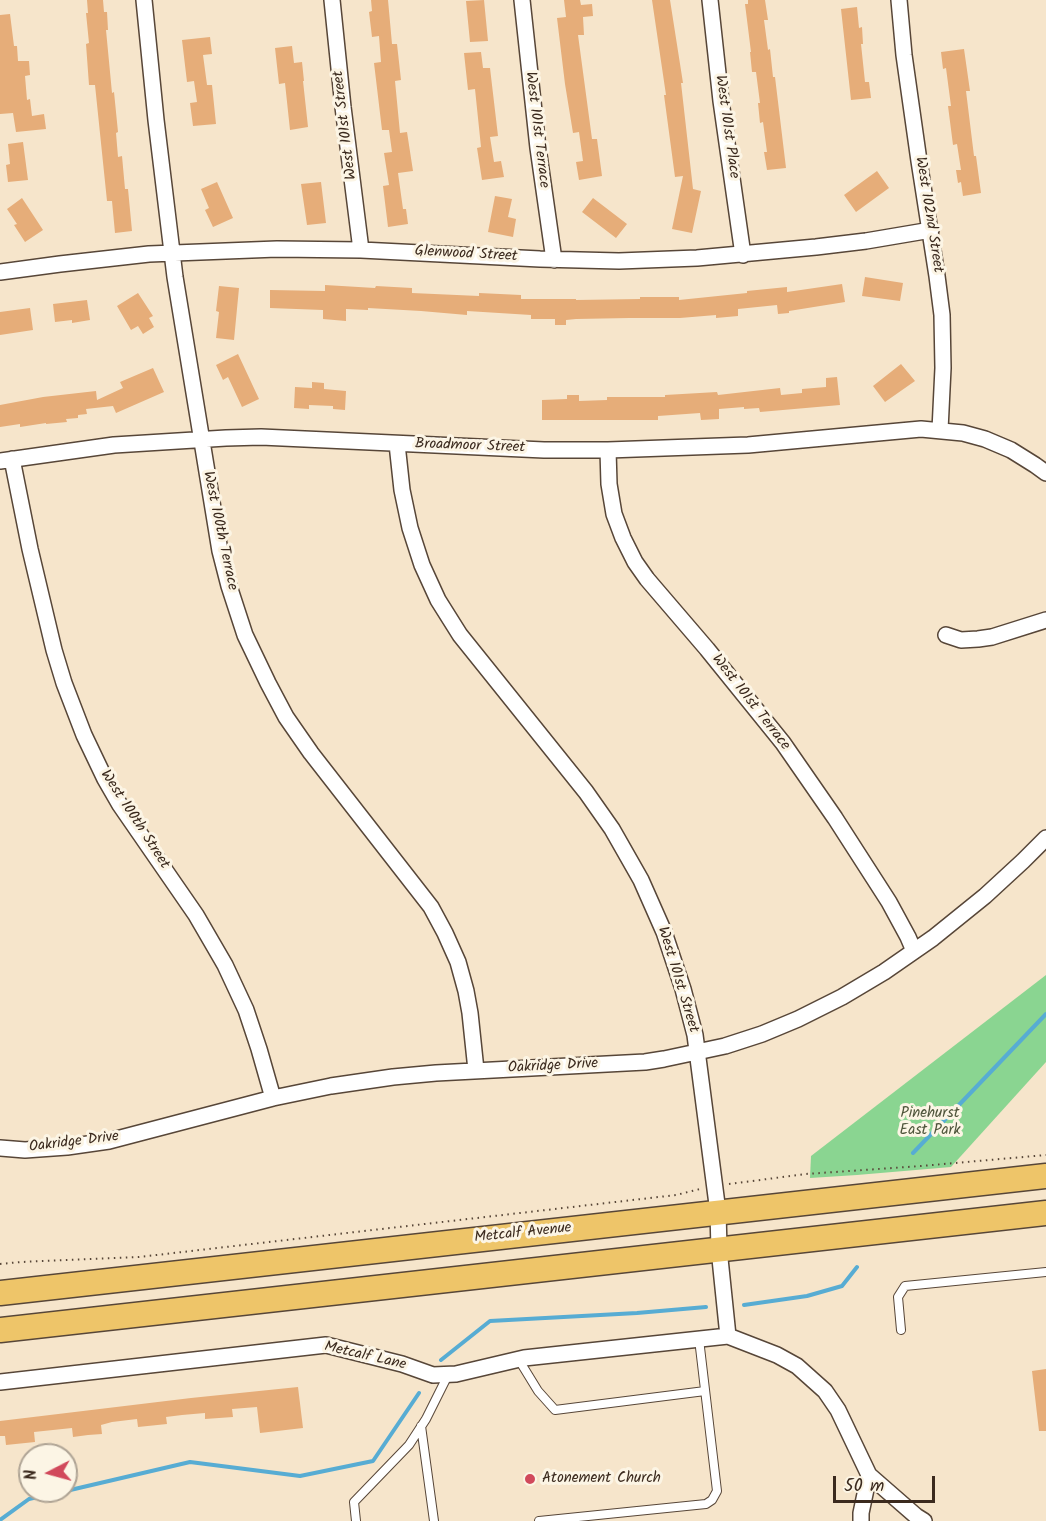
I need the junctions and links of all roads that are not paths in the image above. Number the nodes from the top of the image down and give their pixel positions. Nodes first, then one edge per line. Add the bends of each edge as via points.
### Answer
1 (144, 0) edge
2 (332, 0) edge
3 (522, 0) edge
4 (710, 0) edge
5 (899, 0) edge
6 (930, 230) junction
7 (361, 250) junction
8 (172, 253) junction
9 (743, 255) junction
10 (554, 260) junction
11 (0, 272) edge
12 (940, 430) junction
13 (201, 439) junction
14 (397, 444) junction
15 (608, 450) junction
16 (6, 460) edge
17 (1046, 473) edge
18 (1046, 620) edge
19 (946, 635) dead end
20 (1046, 838) edge
21 (914, 951) junction
22 (698, 1052) junction
23 (476, 1070) junction
24 (273, 1098) junction
25 (0, 1148) edge
26 (1046, 1176) edge
27 (718, 1212) junction
28 (1046, 1213) edge
29 (719, 1250) junction
30 (1046, 1272) edge
31 (0, 1293) edge
32 (0, 1329) edge
33 (901, 1330) dead end
34 (728, 1336) junction
35 (699, 1340) junction
36 (519, 1360) junction
37 (448, 1374) junction
38 (0, 1382) edge
39 (705, 1391) junction
40 (421, 1426) junction
41 (868, 1475) junction
42 (356, 1521) edge
43 (434, 1521) edge
44 (539, 1521) edge
45 (861, 1521) edge
46 (924, 1521) edge

1 - 8 street, West 100th Terrace
2 - 7 street, West 101st Street
3 - 10 street, West 101st Terrace
4 - 9 street, West 101st Place
5 - 6 street, West 102nd Street
6 - 9 street, Glenwood Street
6 - 12 street, West 102nd Street via 942,315
7 - 8 street, Glenwood Street
7 - 10 street, Glenwood Street
8 - 11 street, Glenwood Street
8 - 13 street, West 100th Terrace
9 - 10 street, Glenwood Street
12 - 15 street, Broadmoor Street via 748,445
12 - 17 street, Broadmoor Street via 963,433 1011,450
13 - 14 street, Broadmoor Street via 261,437
13 - 16 street, Broadmoor Street via 114,445
13 - 23 street, West 100th Terrace via 220,551 245,635 286,717 431,907 445,933 466,991
14 - 15 street, Broadmoor Street
14 - 22 street, West 101st Street via 410,528 438,600 460,635 612,829 664,932
15 - 21 street, West 101st Terrace via 614,514 635,562 783,743 889,902
16 - 24 street, West 100th Street via 54,650 84,735 120,805 196,915 225,965 246,1010
18 - 19 street via 992,637 961,640
20 - 21 street, Oakridge Drive via 985,896
21 - 22 street, Oakridge Drive via 842,997 798,1019
22 - 23 street, Oakridge Drive via 645,1062
22 - 27 street, West 101st Street
23 - 24 street, Oakridge Drive via 382,1078
24 - 25 street, Oakridge Drive via 109,1141 25,1150
26 - 27 main road, Metcalf Avenue
27 - 29 street, West 101st Street
27 - 31 main road, Metcalf Avenue
28 - 29 main road
29 - 32 main road
29 - 34 street, West 101st Street
30 - 33 lane via 905,1286 898,1297
34 - 35 street, Metcalf Lane
34 - 41 street via 777,1355 815,1381 838,1410
35 - 36 street, Metcalf Lane
35 - 39 lane
36 - 37 street, Metcalf Lane
36 - 39 lane via 555,1410
37 - 38 street, Metcalf Lane via 433,1375 326,1345
37 - 40 lane
39 - 44 lane via 717,1491 712,1500 705,1504
40 - 42 lane via 409,1445 354,1502
40 - 43 lane
41 - 45 street
41 - 46 street

